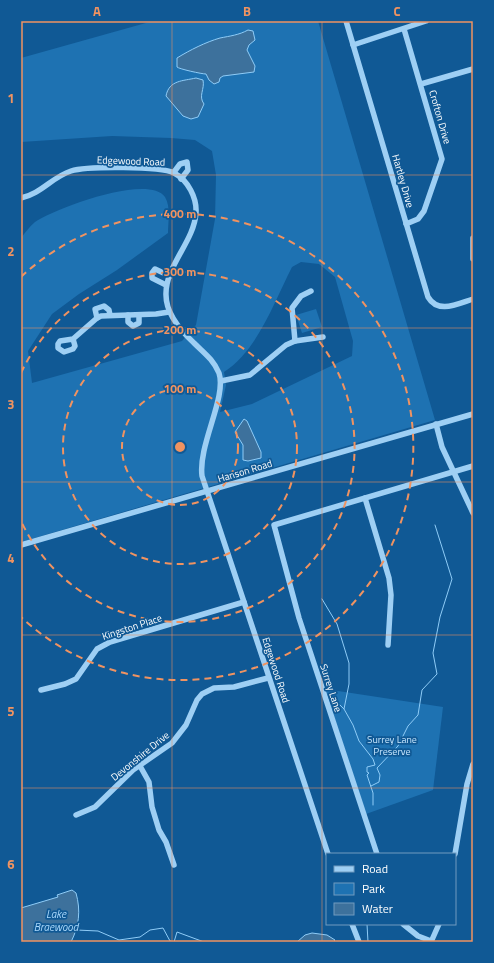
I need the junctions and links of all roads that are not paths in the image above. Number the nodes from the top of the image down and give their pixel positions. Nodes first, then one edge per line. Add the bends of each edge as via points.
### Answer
1 (346, 21) edge
2 (426, 21) edge
3 (404, 29) junction
4 (353, 45) junction
5 (473, 69) edge
6 (421, 84) junction
7 (174, 172) junction
8 (181, 179) junction
9 (21, 198) edge
10 (406, 224) junction
11 (473, 238) edge
12 (473, 259) edge
13 (170, 276) junction
14 (166, 285) junction
15 (311, 291) dead end
16 (473, 299) edge
17 (169, 312) junction
18 (110, 315) junction
19 (128, 315) junction
20 (139, 315) junction
21 (97, 318) junction
22 (323, 337) dead end
23 (74, 339) dead end
24 (295, 341) junction
25 (221, 381) junction
26 (473, 414) edge
27 (436, 424) junction
28 (473, 466) edge
29 (452, 472) junction
30 (208, 492) junction
31 (365, 498) junction
32 (473, 513) edge
33 (21, 546) edge
34 (244, 602) junction
35 (388, 645) dead end
36 (268, 678) junction
37 (41, 690) dead end
38 (473, 764) edge
39 (140, 766) junction
40 (76, 814) dead end
41 (328, 853) edge
42 (377, 853) edge
43 (455, 853) edge
44 (174, 865) dead end
45 (352, 925) edge
46 (404, 925) edge
47 (439, 925) edge
48 (359, 942) edge
49 (431, 942) edge

1 - 4 street, Hartley Drive
2 - 3 street
3 - 4 street
3 - 6 street, Crofton Drive
4 - 10 street, Hartley Drive
5 - 6 street
6 - 10 street, Crofton Drive via 442,159 424,211 418,219
7 - 8 street, Edgewood Road
7 - 8 street via 180,164 187,162 188,170
7 - 9 street, Edgewood Road via 151,169 72,170 58,176 36,193
8 - 13 street, Edgewood Road via 192,192 196,215
10 - 16 street, Hartley Drive via 430,301 436,306 443,307
11 - 12 street
13 - 14 street, Edgewood Road
13 - 14 street via 158,269 152,273 152,278
14 - 17 street, Edgewood Road
15 - 24 street via 301,296 292,308
17 - 20 street
17 - 25 street via 194,343 211,358
18 - 19 street
18 - 21 street
18 - 21 street via 104,306 95,309
19 - 20 street
19 - 20 street via 128,322 133,326 139,323
21 - 23 street
22 - 24 street
24 - 25 street via 280,349 250,375
25 - 30 street, Edgewood Road via 201,461 202,476
26 - 27 street, Hanson Road
27 - 29 street
27 - 30 street, Hanson Road
28 - 29 street
29 - 31 street
29 - 32 street
30 - 33 street, Hanson Road
30 - 34 street, Edgewood Road
31 - 35 street via 389,578
31 - 42 street, Surrey Lane via 274,525 299,618
34 - 36 street, Edgewood Road
34 - 37 street, Kingston Place via 110,642 96,649 76,679
36 - 39 street, Devonshire Drive via 234,687 214,688 202,694 177,738
36 - 41 street, Edgewood Road
38 - 43 street
39 - 40 street, Devonshire Drive via 95,807
39 - 44 street via 149,782 152,807
45 - 48 street
46 - 49 street
47 - 49 street

